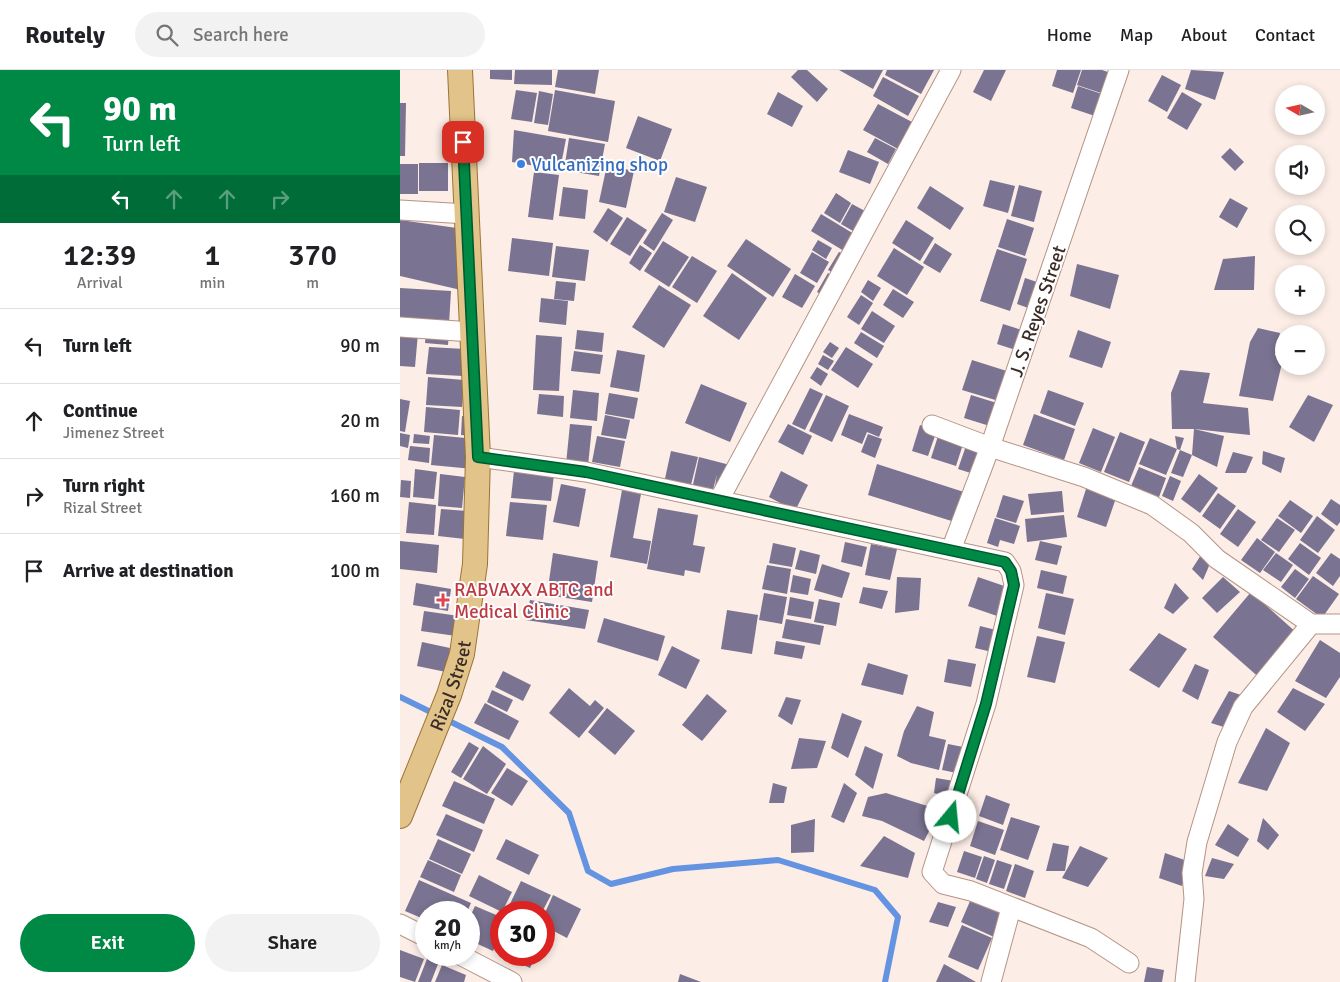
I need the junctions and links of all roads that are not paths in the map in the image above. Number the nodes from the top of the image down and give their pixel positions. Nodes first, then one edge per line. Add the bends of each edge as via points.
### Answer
1 (460, 70) edge
2 (951, 70) edge
3 (1119, 70) edge
4 (400, 210) edge
5 (467, 214) junction
6 (400, 328) edge
7 (472, 332) junction
8 (932, 425) dead end
9 (990, 447) junction
10 (478, 457) junction
11 (719, 500) junction
12 (951, 550) junction
13 (1311, 624) junction
14 (1340, 624) edge
15 (400, 816) edge
16 (1011, 908) junction
17 (400, 924) edge
18 (415, 932) edge
19 (1129, 963) dead end
20 (480, 965) edge
21 (512, 982) edge
22 (991, 982) edge
23 (1185, 982) edge

1 - 5 main road, Rizal Street
2 - 11 street
3 - 9 street, J. S. Reyes Street
4 - 5 street
5 - 7 main road, Rizal Street
6 - 7 street
7 - 10 main road, Rizal Street
8 - 9 street
9 - 12 street, J. S. Reyes Street
9 - 13 street via 1084,477 1152,505 1191,533 1217,559
10 - 11 street via 586,472
10 - 15 main road, Rizal Street via 478,525 473,591 462,654 449,695
11 - 12 street
12 - 16 street via 1005,562 1014,585 986,704 932,872 943,884 971,891
13 - 14 street
13 - 23 street via 1243,707 1227,742 1197,842
16 - 19 street via 1091,938
16 - 22 street
17 - 18 street
20 - 21 street

